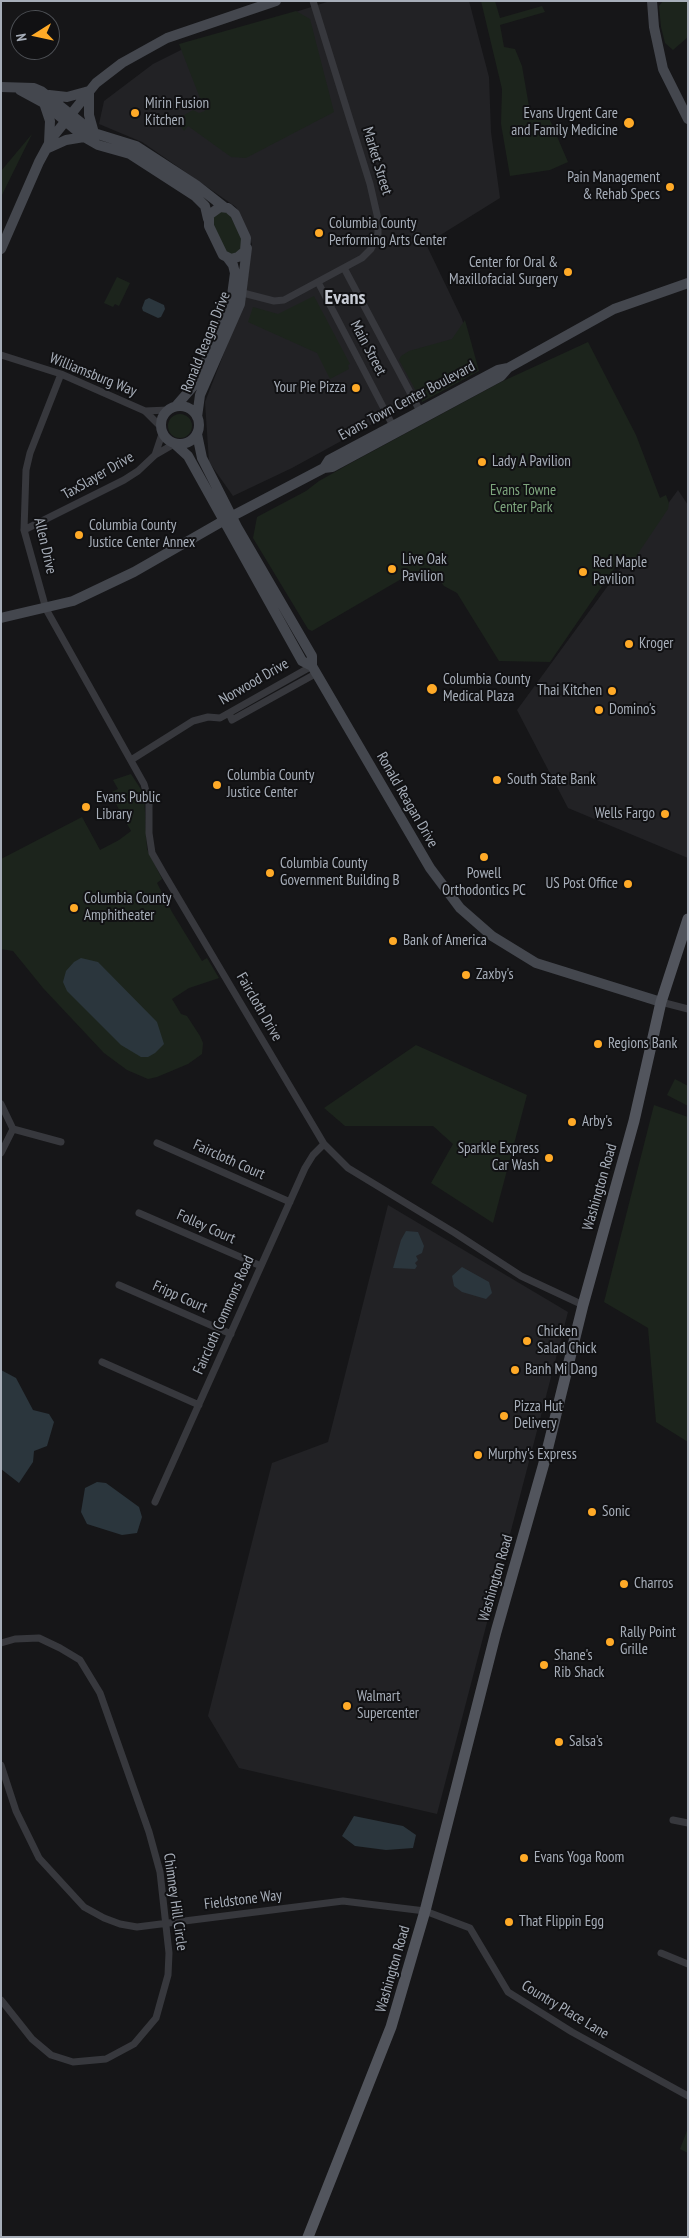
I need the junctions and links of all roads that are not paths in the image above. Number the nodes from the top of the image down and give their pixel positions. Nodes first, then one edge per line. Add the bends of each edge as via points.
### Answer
1 (276, 1) edge
2 (313, 1) edge
3 (652, 1) edge
4 (1, 87) edge
5 (89, 91) junction
6 (47, 99) junction
7 (68, 117) junction
8 (688, 119) edge
9 (89, 135) junction
10 (48, 146) junction
11 (148, 160) junction
12 (224, 207) junction
13 (208, 219) junction
14 (247, 248) junction
15 (1, 249) edge
16 (227, 257) junction
17 (344, 268) junction
18 (318, 282) junction
19 (688, 283) edge
20 (243, 294) junction
21 (1, 355) edge
22 (61, 374) junction
23 (172, 408) junction
24 (145, 411) junction
25 (421, 415) junction
26 (197, 417) junction
27 (395, 429) junction
28 (161, 430) junction
29 (197, 434) junction
30 (175, 445) junction
31 (155, 456) junction
32 (228, 519) junction
33 (24, 530) junction
34 (46, 609) junction
35 (1, 618) edge
36 (314, 669) junction
37 (131, 760) junction
38 (688, 919) edge
39 (660, 1002) junction
40 (688, 1009) edge
41 (1, 1104) edge
42 (13, 1129) junction
43 (61, 1142) dead end
44 (158, 1143) dead end
45 (324, 1144) junction
46 (1, 1153) edge
47 (290, 1202) junction
48 (139, 1213) dead end
49 (261, 1266) junction
50 (119, 1284) dead end
51 (583, 1305) junction
52 (231, 1334) junction
53 (102, 1362) dead end
54 (199, 1405) junction
55 (155, 1502) dead end
56 (1, 1643) edge
57 (1, 1765) edge
58 (673, 1820) dead end
59 (688, 1823) edge
60 (425, 1911) junction
61 (167, 1923) junction
62 (662, 1953) dead end
63 (688, 1964) edge
64 (1, 2000) edge
65 (688, 2096) edge
66 (308, 2237) edge

1 - 5 street via 160,42 110,71
2 - 17 street, Market Street via 378,219 378,234 371,249
3 - 8 street via 654,27 664,69
4 - 6 street
5 - 6 street
5 - 7 street
5 - 9 street
6 - 7 street, Ronald Reagan Drive
6 - 10 street via 50,121
7 - 9 street, Ronald Reagan Drive
7 - 10 street
9 - 10 street
9 - 11 street, Ronald Reagan Drive via 136,146
10 - 15 street
11 - 12 street, Ronald Reagan Drive
11 - 13 street, Ronald Reagan Drive via 199,199 205,206
12 - 13 street via 212,211
12 - 14 street, Ronald Reagan Drive via 235,214
13 - 16 street, Ronald Reagan Drive via 220,251
14 - 16 street via 238,258
14 - 20 street, Ronald Reagan Drive
16 - 23 street, Ronald Reagan Drive via 235,273 231,303 196,383
17 - 18 street, Market Street
17 - 25 street, Main Street
18 - 20 street, Market Street via 280,301
18 - 27 street, Main Street
19 - 25 street, Evans Town Center Boulevard via 614,309 508,368 501,376
20 - 26 street, Ronald Reagan Drive via 200,395
21 - 22 street, Williamsburg Way
22 - 24 street, Williamsburg Way
22 - 33 street, Allen Drive via 32,446 26,470
23 - 24 street, Williamsburg Way
23 - 26 street, Ronald Reagan Drive via 191,409
23 - 28 street, Ronald Reagan Drive via 162,417
24 - 28 street, Williamsburg Way
25 - 27 street, Evans Town Center Boulevard
26 - 29 street, Ronald Reagan Drive
27 - 32 street, Evans Town Center Boulevard via 329,460 324,468
28 - 30 street, Ronald Reagan Drive
28 - 31 street, TaxSlayer Drive
29 - 30 street via 188,443
29 - 32 street, Ronald Reagan Drive via 202,458
30 - 31 street, TaxSlayer Drive
30 - 32 street, Ronald Reagan Drive via 188,456
31 - 33 street, TaxSlayer Drive via 124,480
32 - 34 street, Evans Town Center Boulevard via 134,572 73,601
32 - 36 street, Ronald Reagan Drive via 302,661
33 - 34 street, Allen Drive
34 - 35 street, Evans Town Center Boulevard
34 - 37 street, Faircloth Drive
36 - 37 street, Norwood Drive via 230,716 192,721
36 - 39 street, Ronald Reagan Drive via 430,868 460,908 492,936 536,962
37 - 45 street, Faircloth Drive via 149,802 152,853
38 - 39 main road, Washington Road
39 - 40 street
39 - 51 main road, Washington Road via 634,1121
41 - 42 street
42 - 43 street
42 - 46 street
44 - 47 street, Faircloth Court
45 - 47 street, Faircloth Commons Road via 310,1159
45 - 51 street, Faircloth Drive via 348,1168 521,1276
47 - 49 street, Faircloth Commons Road
48 - 49 street, Folley Court
49 - 52 street, Faircloth Commons Road
50 - 52 street, Fripp Court
51 - 60 main road, Washington Road via 561,1402 496,1632
52 - 54 street, Faircloth Commons Road
53 - 54 street
54 - 55 street, Faircloth Commons Road
56 - 61 street, Chimney Hill Circle via 39,1638 60,1648 80,1660 100,1693 149,1832 160,1872
57 - 61 street, Fieldstone Way via 26,1835 39,1858 69,1894 84,1907 120,1924 137,1927
58 - 59 street
60 - 61 street, Fieldstone Way via 343,1901
60 - 65 street, Country Place Lane via 470,1928 508,1992 572,2032
60 - 66 main road, Washington Road via 391,2028
61 - 64 street, Chimney Hill Circle via 168,1975 156,2018 134,2044 120,2053 90,2062 73,2062 51,2054 32,2039
62 - 63 street

